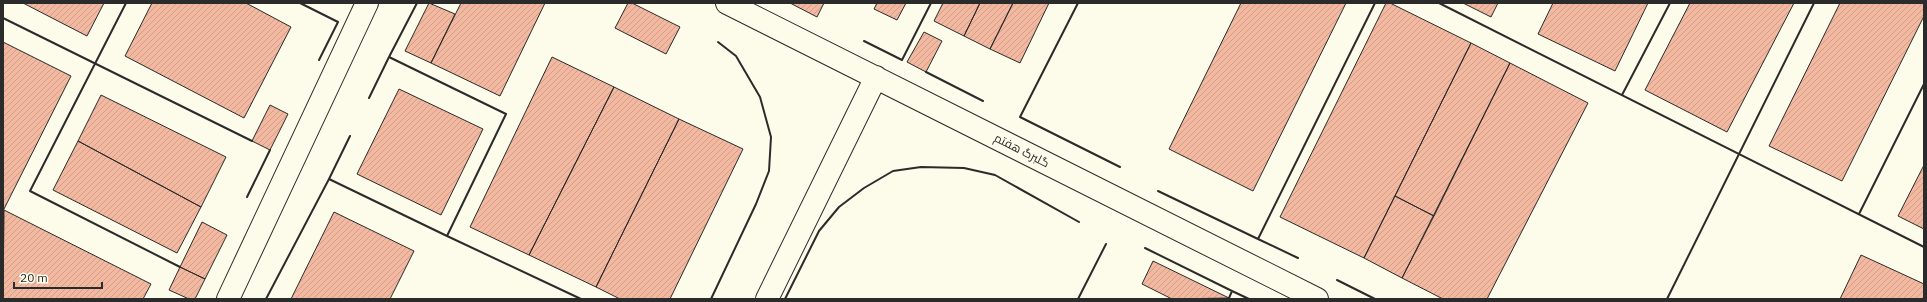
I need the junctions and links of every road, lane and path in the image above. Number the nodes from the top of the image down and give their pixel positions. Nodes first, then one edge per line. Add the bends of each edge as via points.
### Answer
1 (367, 3) edge
2 (726, 3) edge
3 (876, 77) junction
4 (228, 299) edge
5 (767, 299) edge
6 (1317, 299) edge

1 - 4 street
2 - 3 street, گلبرگ هفتم
3 - 5 street
3 - 6 street, گلبرگ هفتم

